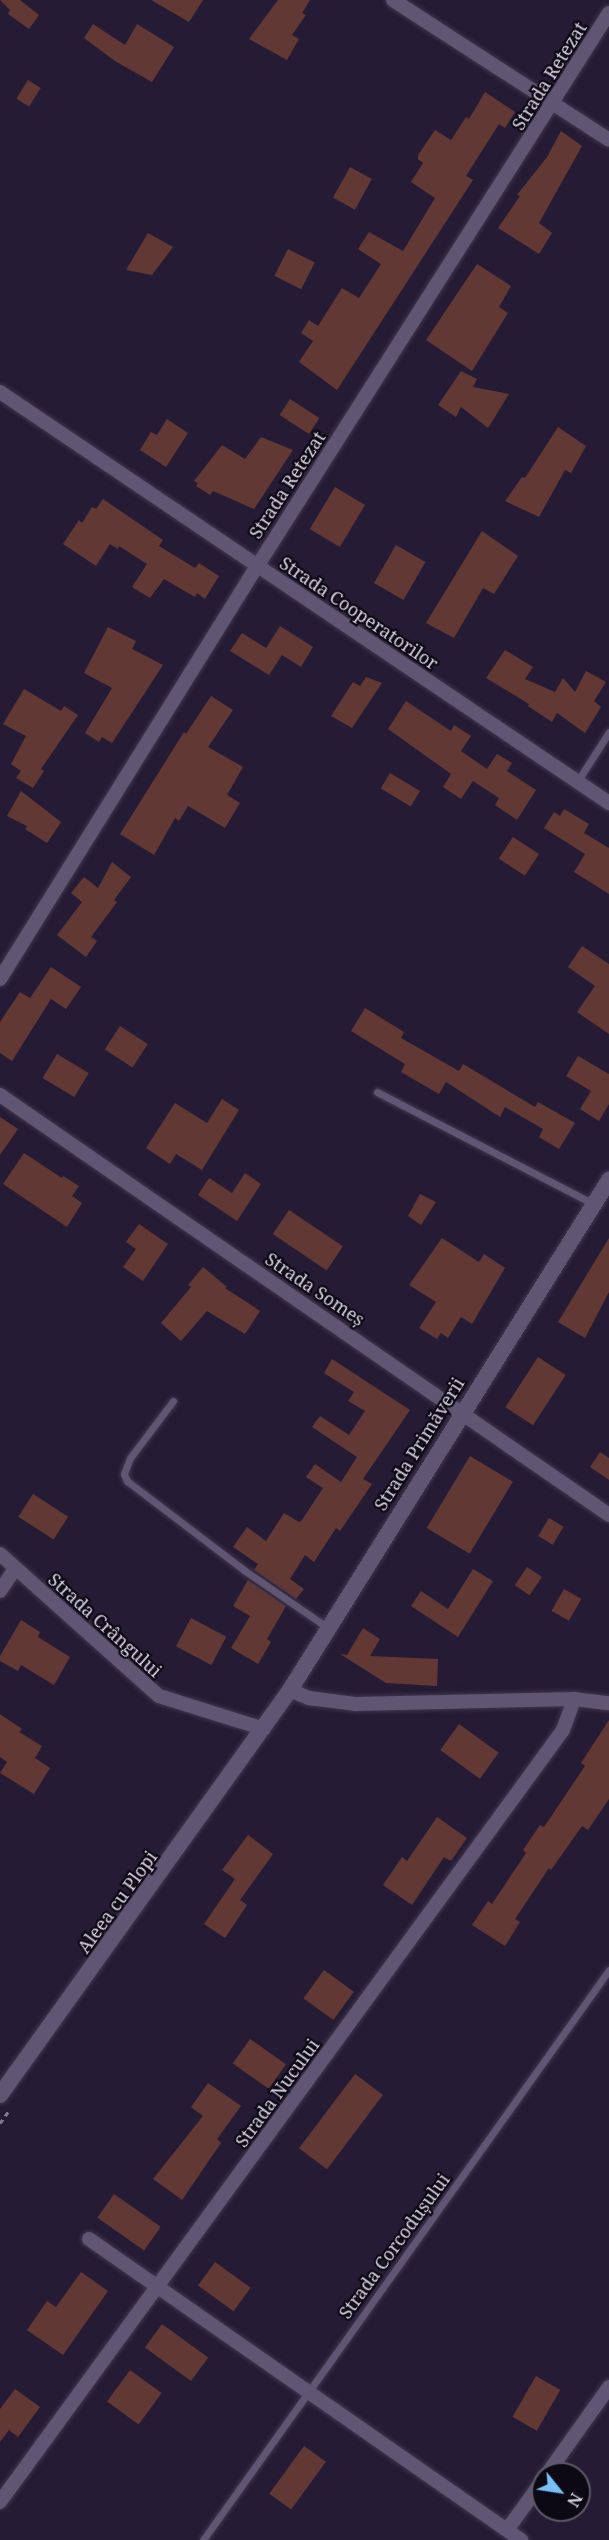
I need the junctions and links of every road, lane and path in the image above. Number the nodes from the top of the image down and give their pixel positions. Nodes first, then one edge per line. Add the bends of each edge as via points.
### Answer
1 (393, 0) edge
2 (609, 13) edge
3 (552, 104) junction
4 (609, 140) edge
5 (0, 392) edge
6 (258, 566) junction
7 (609, 732) edge
8 (577, 782) junction
9 (609, 803) edge
10 (0, 979) edge
11 (377, 1092) dead end
12 (0, 1095) edge
13 (609, 1180) edge
14 (594, 1204) junction
15 (173, 1401) dead end
16 (462, 1412) junction
17 (609, 1515) edge
18 (0, 1554) edge
19 (15, 1569) junction
20 (0, 1591) edge
21 (328, 1628) junction
22 (290, 1690) junction
23 (574, 1699) junction
24 (609, 1703) edge
25 (264, 1730) junction
26 (609, 1970) edge
27 (0, 2096) edge
28 (88, 2239) dead end
29 (158, 2287) junction
30 (609, 2387) edge
31 (308, 2392) junction
32 (556, 2462) edge
33 (531, 2497) edge
34 (0, 2502) edge
35 (507, 2530) junction
36 (203, 2540) edge
37 (521, 2540) edge

1 - 3 street
2 - 3 street, Strada Retezat
3 - 4 street
3 - 6 street, Strada Retezat
5 - 6 street, Strada Cooperatorilor
6 - 8 street, Strada Cooperatorilor
6 - 10 street, Strada Retezat
7 - 8 lane
8 - 9 street, Strada Cooperatorilor
11 - 14 lane
12 - 16 street, Strada Someș
13 - 14 street, Strada Primăverii
14 - 16 street, Strada Primăverii
15 - 21 lane via 130,1458 124,1474 127,1481 243,1570
16 - 17 street, Strada Someș
16 - 21 street, Strada Primăverii
18 - 19 street, Strada Crângului
19 - 20 street
19 - 25 street, Strada Crângului via 159,1696
21 - 22 street, Strada Primăverii
22 - 23 street via 309,1698 355,1704
22 - 25 street, Strada Primăverii
23 - 24 street
23 - 29 street, Strada Nucului via 563,1730
25 - 27 street, Aleea cu Plopi
26 - 31 lane, Strada Corcodușului
28 - 29 street
29 - 31 street
29 - 34 street, Strada Nucului
30 - 32 street
31 - 35 street
31 - 36 lane, Strada Corcodușului
33 - 35 street
35 - 37 street

